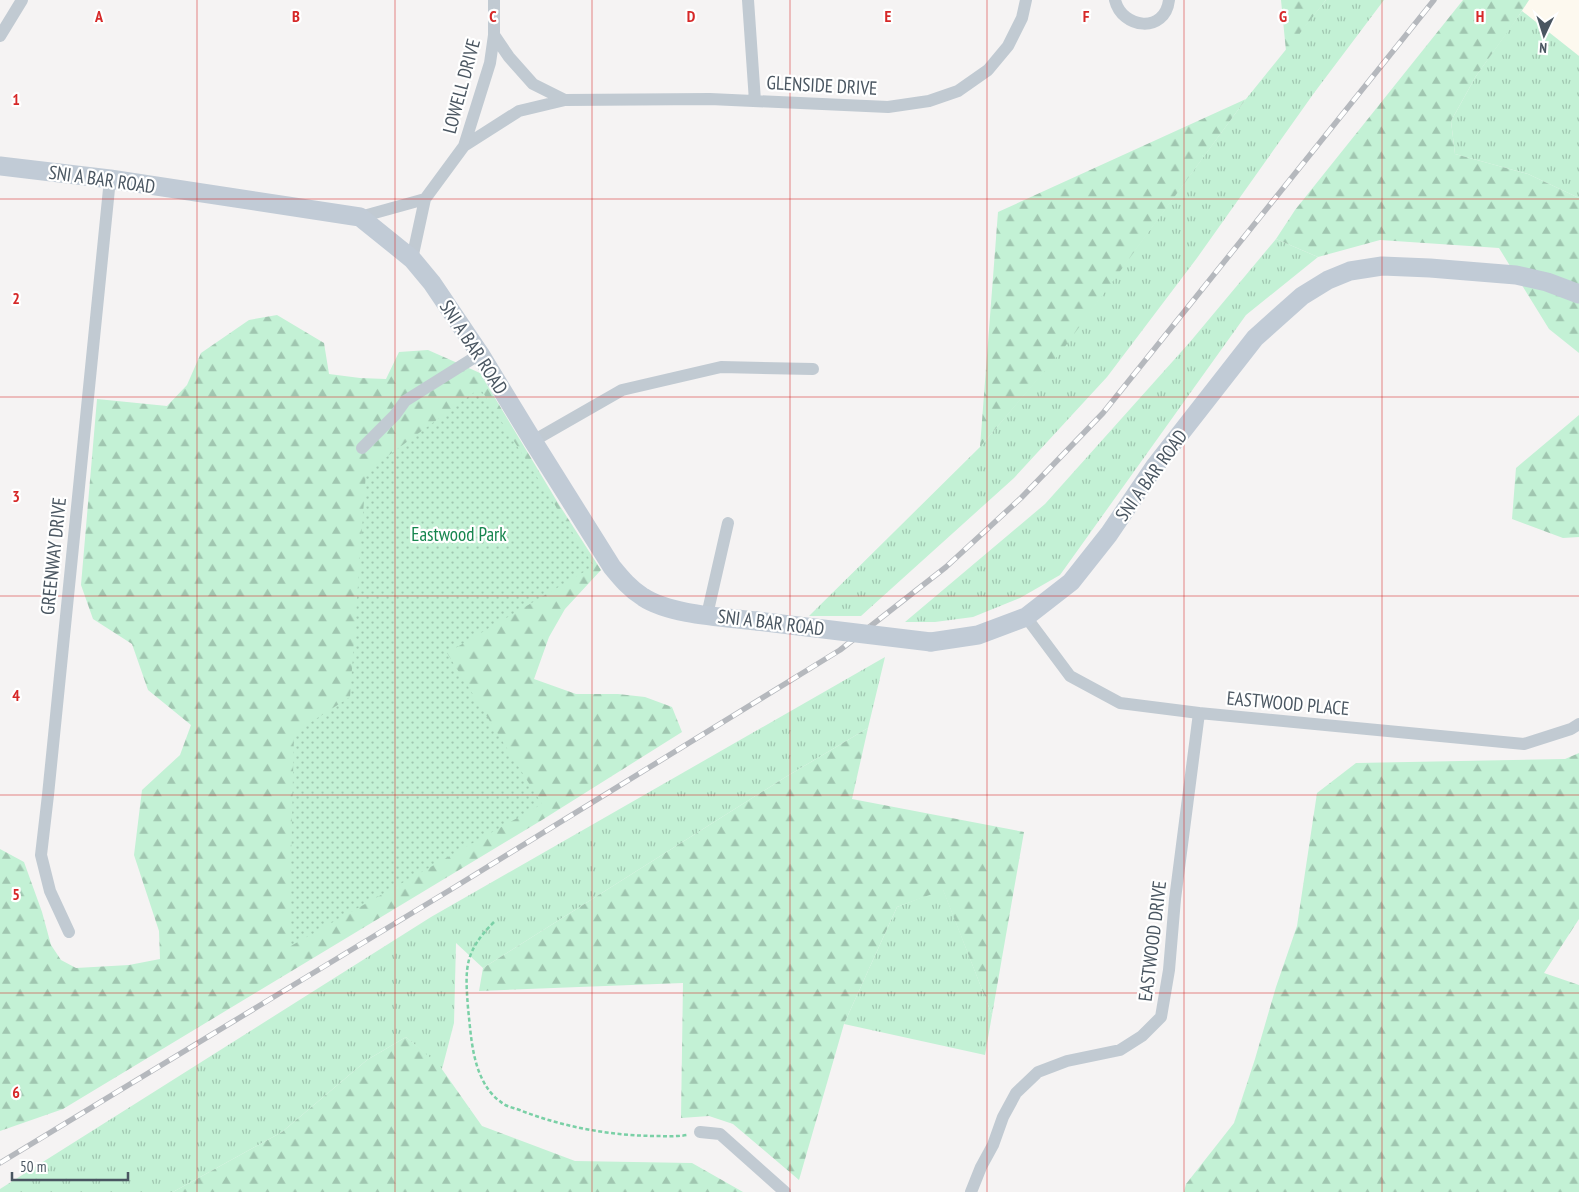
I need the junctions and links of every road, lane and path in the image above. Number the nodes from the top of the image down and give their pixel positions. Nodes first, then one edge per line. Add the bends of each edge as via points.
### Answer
1 (22, 0) edge
2 (494, 0) edge
3 (748, 0) edge
4 (1026, 0) edge
5 (1115, 0) edge
6 (1169, 0) edge
7 (494, 35) junction
8 (0, 36) edge
9 (565, 100) junction
10 (755, 101) junction
11 (464, 146) junction
12 (0, 166) edge
13 (110, 179) junction
14 (425, 199) junction
15 (360, 216) junction
16 (412, 259) junction
17 (1579, 294) edge
18 (480, 354) junction
19 (813, 369) dead end
20 (533, 441) junction
21 (362, 448) dead end
22 (728, 523) dead end
23 (708, 615) junction
24 (1026, 617) junction
25 (1199, 713) junction
26 (1579, 724) edge
27 (494, 922) dead end
28 (69, 932) dead end
29 (700, 1132) joint
30 (785, 1192) edge
31 (971, 1192) edge

1 - 8 street
2 - 7 street, LOWELL DRIVE
3 - 10 street
4 - 10 street, GLENSIDE DRIVE via 1022,18 1008,46 988,70 958,91 929,101 888,107
5 - 6 street via 1123,16 1149,23 1164,15
7 - 9 street, GLENSIDE DRIVE via 533,84
7 - 11 street, LOWELL DRIVE via 490,63
9 - 10 street, GLENSIDE DRIVE
9 - 11 street, GLENSIDE DRIVE via 519,111
11 - 14 street, LOWELL DRIVE
12 - 13 street, SNI A BAR ROAD
13 - 15 street, SNI A BAR ROAD
13 - 28 street, GREENWAY DRIVE via 41,855 50,891
14 - 15 street
14 - 16 street, LOWELL DRIVE
15 - 16 street, SNI A BAR ROAD
16 - 18 street, SNI A BAR ROAD
17 - 24 street, SNI A BAR ROAD via 1516,275 1430,268 1382,266 1350,271 1328,280 1302,296 1255,338 1155,466 1109,534 1071,582
18 - 20 street, SNI A BAR ROAD
18 - 21 street via 405,401
19 - 20 street via 721,367 622,390
20 - 23 street, SNI A BAR ROAD via 626,584 663,607
22 - 23 street
23 - 24 street, SNI A BAR ROAD, bridge via 931,642 978,635
24 - 25 street, EASTWOOD PLACE via 1070,676 1120,703
25 - 26 street, EASTWOOD PLACE via 1524,744
25 - 31 street, EASTWOOD DRIVE via 1161,1017 1142,1036 1120,1050 1067,1061 1038,1072 1016,1092
27 - 29 path via 475,943 468,959 467,986 478,1072 488,1090 502,1103 586,1130 639,1136 678,1136
29 - 30 street via 720,1134

